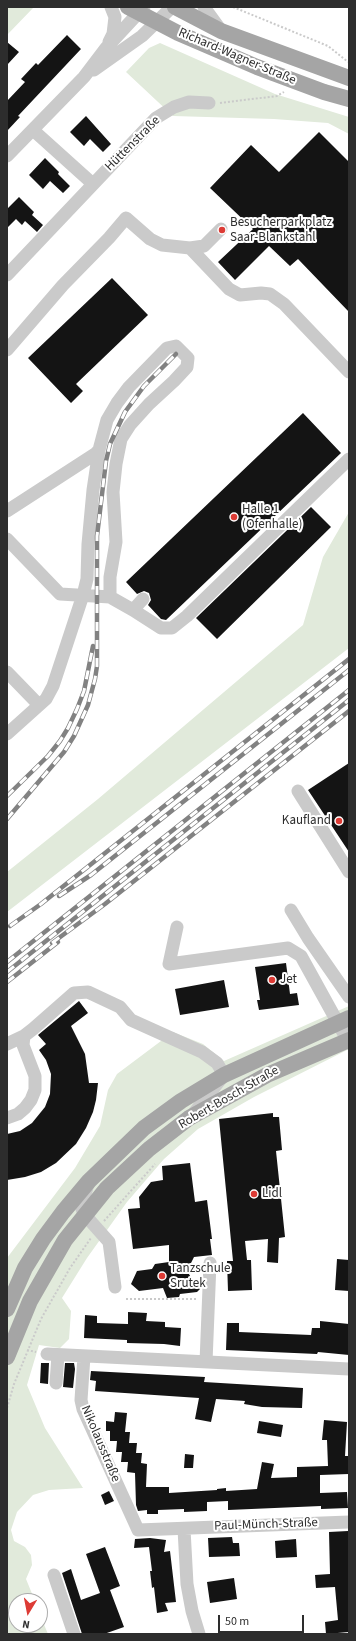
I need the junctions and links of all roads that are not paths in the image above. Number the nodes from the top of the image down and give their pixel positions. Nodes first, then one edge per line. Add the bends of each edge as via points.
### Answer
1 (111, 7) edge
2 (172, 7) edge
3 (175, 7) edge
4 (204, 7) edge
5 (136, 9) edge
6 (156, 22) junction
7 (221, 31) junction
8 (106, 48) junction
9 (84, 77) junction
10 (349, 78) edge
11 (349, 99) edge
12 (209, 103) road end
13 (33, 130) junction
14 (7, 156) edge
15 (93, 184) junction
16 (222, 229) dead end
17 (190, 248) junction
18 (7, 274) edge
19 (7, 350) edge
20 (349, 372) edge
21 (99, 450) junction
22 (349, 459) edge
23 (7, 511) edge
24 (7, 539) edge
25 (83, 595) junction
26 (110, 597) junction
27 (142, 599) dead end
28 (133, 610) junction
29 (7, 672) edge
30 (39, 705) junction
31 (7, 734) edge
32 (298, 791) dead end
33 (349, 872) edge
34 (292, 910) dead end
35 (177, 927) dead end
36 (345, 983) edge
37 (349, 997) edge
38 (344, 1021) edge
39 (24, 1036) junction
40 (348, 1041) edge
41 (7, 1044) edge
42 (224, 1075) junction
43 (7, 1118) edge
44 (189, 1118) junction
45 (89, 1180) junction
46 (85, 1215) junction
47 (210, 1263) dead end
48 (25, 1268) junction
49 (115, 1287) dead end
50 (7, 1296) edge
51 (30, 1301) junction
52 (7, 1309) edge
53 (7, 1331) edge
54 (84, 1356) junction
55 (7, 1357) edge
56 (206, 1362) junction
57 (349, 1369) edge
58 (56, 1383) dead end
59 (349, 1522) edge
60 (184, 1529) junction
61 (138, 1530) joint
62 (54, 1575) dead end
63 (74, 1634) edge
64 (199, 1634) edge

1 - 8 street via 115,17 114,27
2 - 6 street
3 - 7 main road, Richard-Wagner-Straße
4 - 7 street
5 - 6 main road, Richard-Wagner-Straße
5 - 8 street
6 - 9 street via 131,44
6 - 11 main road, Richard-Wagner-Straße via 289,80
7 - 10 main road, Richard-Wagner-Straße
8 - 9 street
9 - 13 street
12 - 15 street, Hüttenstraße via 189,102 156,118
13 - 14 street
13 - 15 street
15 - 18 street, Hüttenstraße
16 - 17 street via 204,246
17 - 19 street via 162,245 150,239 126,218
17 - 20 street via 229,289 240,296 270,294 284,304
21 - 23 street
21 - 25 street via 90,513 87,579
21 - 26 street via 107,420 116,404 167,348 176,346 188,358 187,367 149,404 121,439 113,492 116,542 110,577
22 - 28 street via 172,628 161,628
24 - 25 street via 60,594
25 - 26 street
25 - 30 street via 53,686 46,699
26 - 28 street
27 - 28 street
29 - 30 street
30 - 31 street
32 - 33 street
34 - 36 street via 308,938
35 - 38 street via 169,964 288,948 301,956
36 - 37 street
38 - 40 street
38 - 42 main road, Robert-Bosch-Straße
39 - 41 street
39 - 42 street via 74,993 88,992 120,1007 131,1020 145,1028 202,1052 217,1063
39 - 43 street via 23,1045 35,1076 35,1090 22,1111
40 - 44 main road, Robert-Bosch-Straße via 267,1075
42 - 44 street
42 - 45 main road, Robert-Bosch-Straße via 181,1101 144,1128
44 - 46 main road, Robert-Bosch-Straße via 149,1149 107,1188
45 - 46 street via 82,1201
45 - 48 main road, Robert-Bosch-Straße via 43,1239
46 - 49 street via 109,1242
46 - 51 main road, Robert-Bosch-Straße via 65,1240
47 - 56 street
48 - 50 street
48 - 52 main road, Robert-Bosch-Straße
51 - 53 street via 13,1327
51 - 55 main road, Robert-Bosch-Straße
54 - 56 street
54 - 58 street via 52,1354
54 - 61 street, Nikolausstraße via 81,1400 83,1409
56 - 57 street
59 - 60 street, Paul-Münch-Straße
60 - 61 street, Paul-Münch-Straße
60 - 64 street via 187,1584
62 - 63 street

